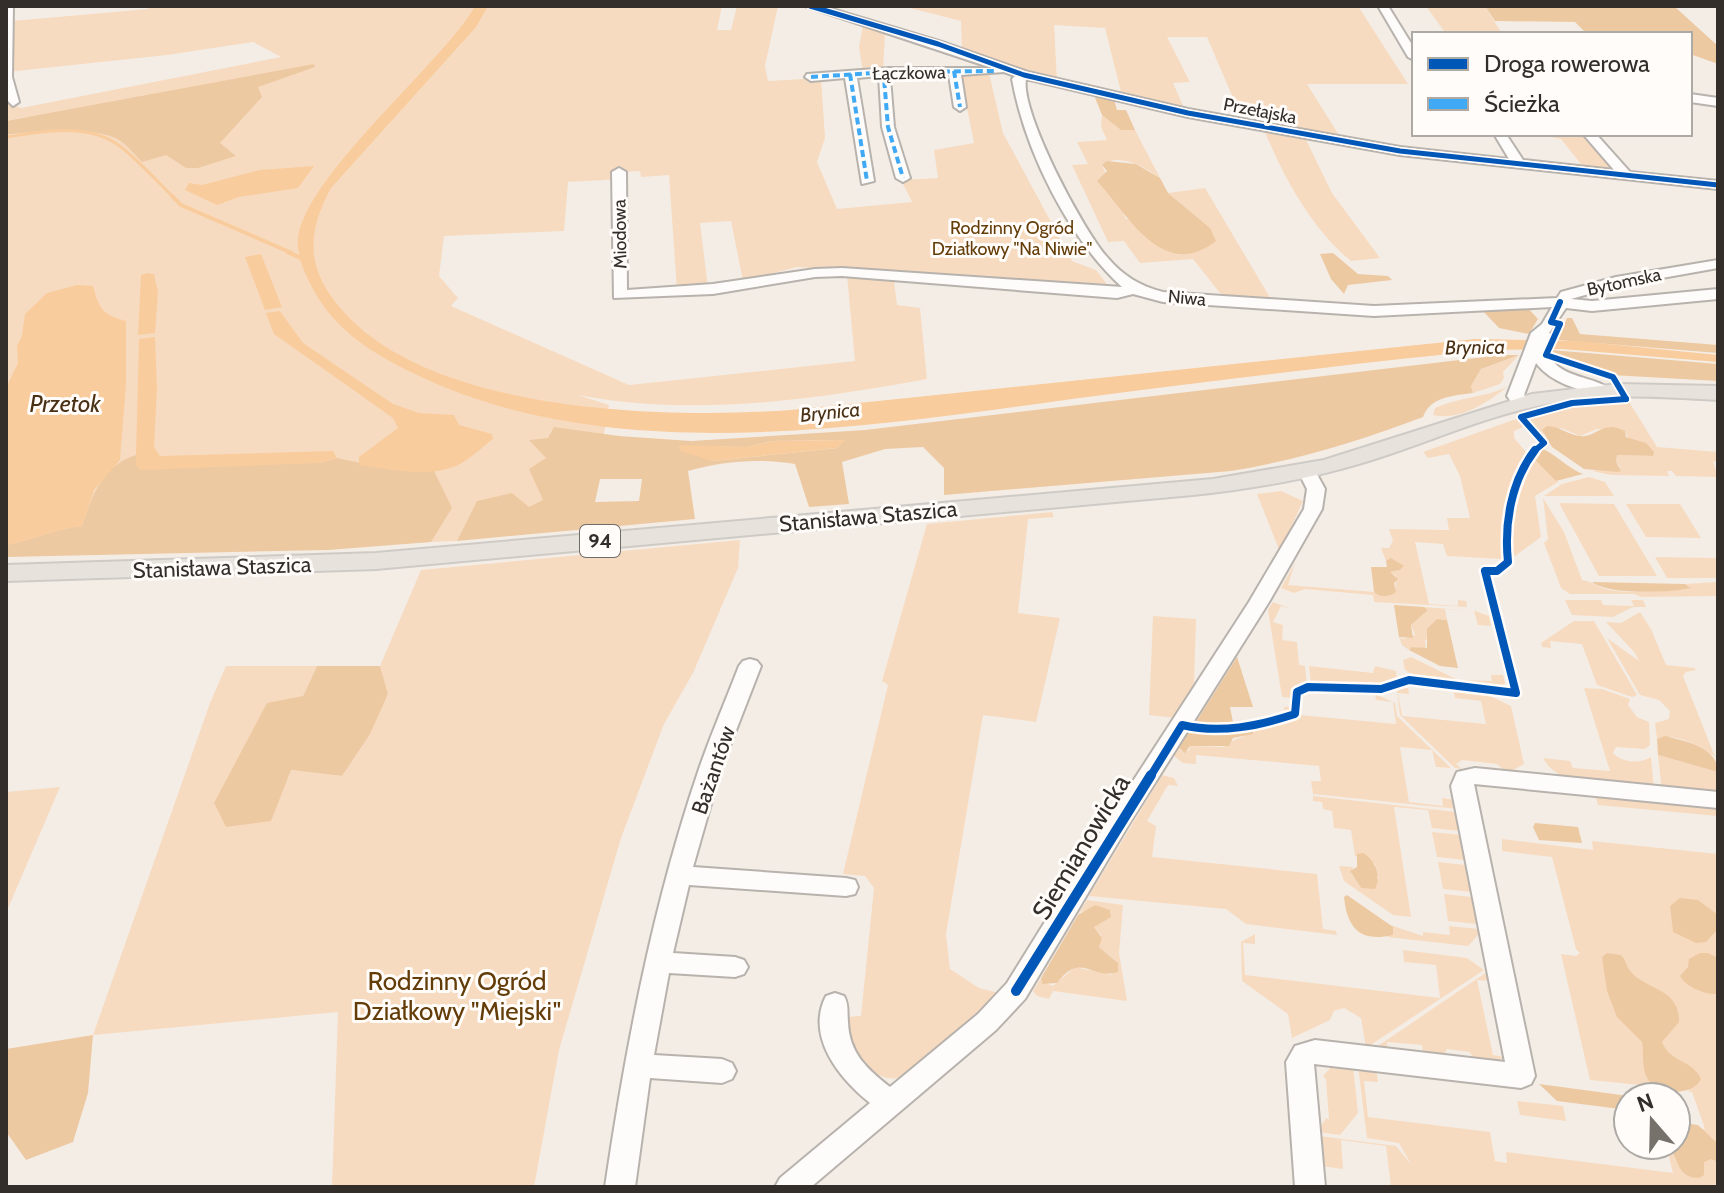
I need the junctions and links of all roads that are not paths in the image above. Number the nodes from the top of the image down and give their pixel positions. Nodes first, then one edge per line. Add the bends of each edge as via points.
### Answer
1 (8, 6) edge
2 (810, 6) edge
3 (1383, 6) edge
4 (1412, 54) edge
5 (1006, 70) junction
6 (954, 71) junction
7 (889, 72) junction
8 (850, 74) junction
9 (1024, 75) junction
10 (811, 77) dead end
11 (1692, 98) edge
12 (13, 102) dead end
13 (1717, 104) edge
14 (960, 107) dead end
15 (1501, 136) edge
16 (1591, 136) edge
17 (1519, 164) junction
18 (619, 172) dead end
19 (1626, 175) junction
20 (903, 178) dead end
21 (867, 181) dead end
22 (1718, 185) edge
23 (1718, 264) edge
24 (1133, 289) junction
25 (1718, 294) edge
26 (619, 295) joint
27 (1560, 302) junction
28 (1535, 354) junction
29 (1605, 391) junction
30 (1718, 393) edge
31 (1522, 404) junction
32 (1307, 471) junction
33 (6, 573) edge
34 (750, 666) dead end
35 (1718, 800) edge
36 (679, 875) junction
37 (846, 887) dead end
38 (658, 962) junction
39 (735, 967) dead end
40 (835, 1004) dead end
41 (638, 1066) junction
42 (722, 1071) dead end
43 (891, 1104) junction
44 (620, 1187) edge
45 (790, 1187) edge
46 (1310, 1187) edge

1 - 12 street via 6,77
2 - 5 street, Przełajska
3 - 4 street
5 - 6 street, Łączkowa
5 - 9 street, Przełajska
6 - 7 street, Łączkowa
6 - 14 street
7 - 8 street, Łączkowa
7 - 20 street via 884,78 888,127
8 - 10 street, Łączkowa
8 - 21 street
9 - 17 street, Przełajska via 1335,142
9 - 24 street via 1018,79 1019,93 1041,155 1093,250
11 - 13 street
15 - 17 street
16 - 19 street
17 - 19 street, Przełajska
18 - 26 street, Miodowa
19 - 22 street, Przełajska
23 - 27 street, Bytomska via 1587,289
24 - 26 street, Niwa via 1117,293 842,272
24 - 27 street, Niwa via 1163,297 1328,310
25 - 27 street via 1592,306
27 - 28 street, Bytomska
28 - 29 street via 1556,372
28 - 31 street, Bytomska via 1515,396
29 - 30 main road, Stanisława Staszica / 94
29 - 31 main road, Stanisława Staszica / 94
31 - 32 main road, Stanisława Staszica / 94
32 - 33 main road, Stanisława Staszica / 94 via 1193,488 389,560
32 - 43 street, Siemianowicka via 1316,498 1292,545 1016,991
34 - 36 street, Bażantów via 711,768
35 - 46 street via 1465,778 1462,786 1521,1076 1305,1054 1300,1062
36 - 37 street
36 - 38 street, Bażantów
38 - 39 street
38 - 41 street, Bażantów
40 - 43 street via 839,1054
41 - 42 street
41 - 44 street, Bażantów
43 - 45 street, Siemianowicka

